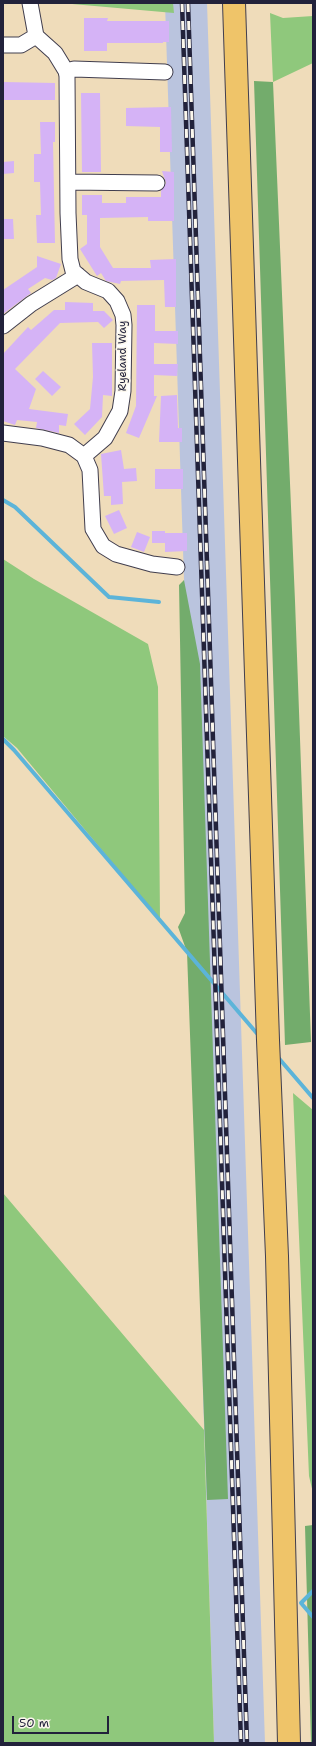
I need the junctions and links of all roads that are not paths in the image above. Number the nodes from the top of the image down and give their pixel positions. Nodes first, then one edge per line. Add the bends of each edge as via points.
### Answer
1 (30, 3) edge
2 (234, 3) edge
3 (36, 36) junction
4 (3, 45) edge
5 (66, 71) junction
6 (165, 72) dead end
7 (68, 182) junction
8 (157, 183) dead end
9 (78, 275) junction
10 (3, 326) edge
11 (3, 433) edge
12 (84, 456) junction
13 (177, 567) dead end
14 (289, 1743) edge

1 - 3 street
2 - 14 highway via 277,1256
3 - 4 street via 21,45
3 - 5 street via 55,53
5 - 6 street via 74,69
5 - 7 street
7 - 8 street
7 - 9 street via 70,259 73,271
9 - 10 street via 31,304
9 - 12 street, Ryeland Way via 86,282 108,291 117,301 124,325 123,391 120,411 105,438
11 - 12 street via 42,438 69,445
12 - 13 street via 90,470 93,529 103,546 116,554 152,564

